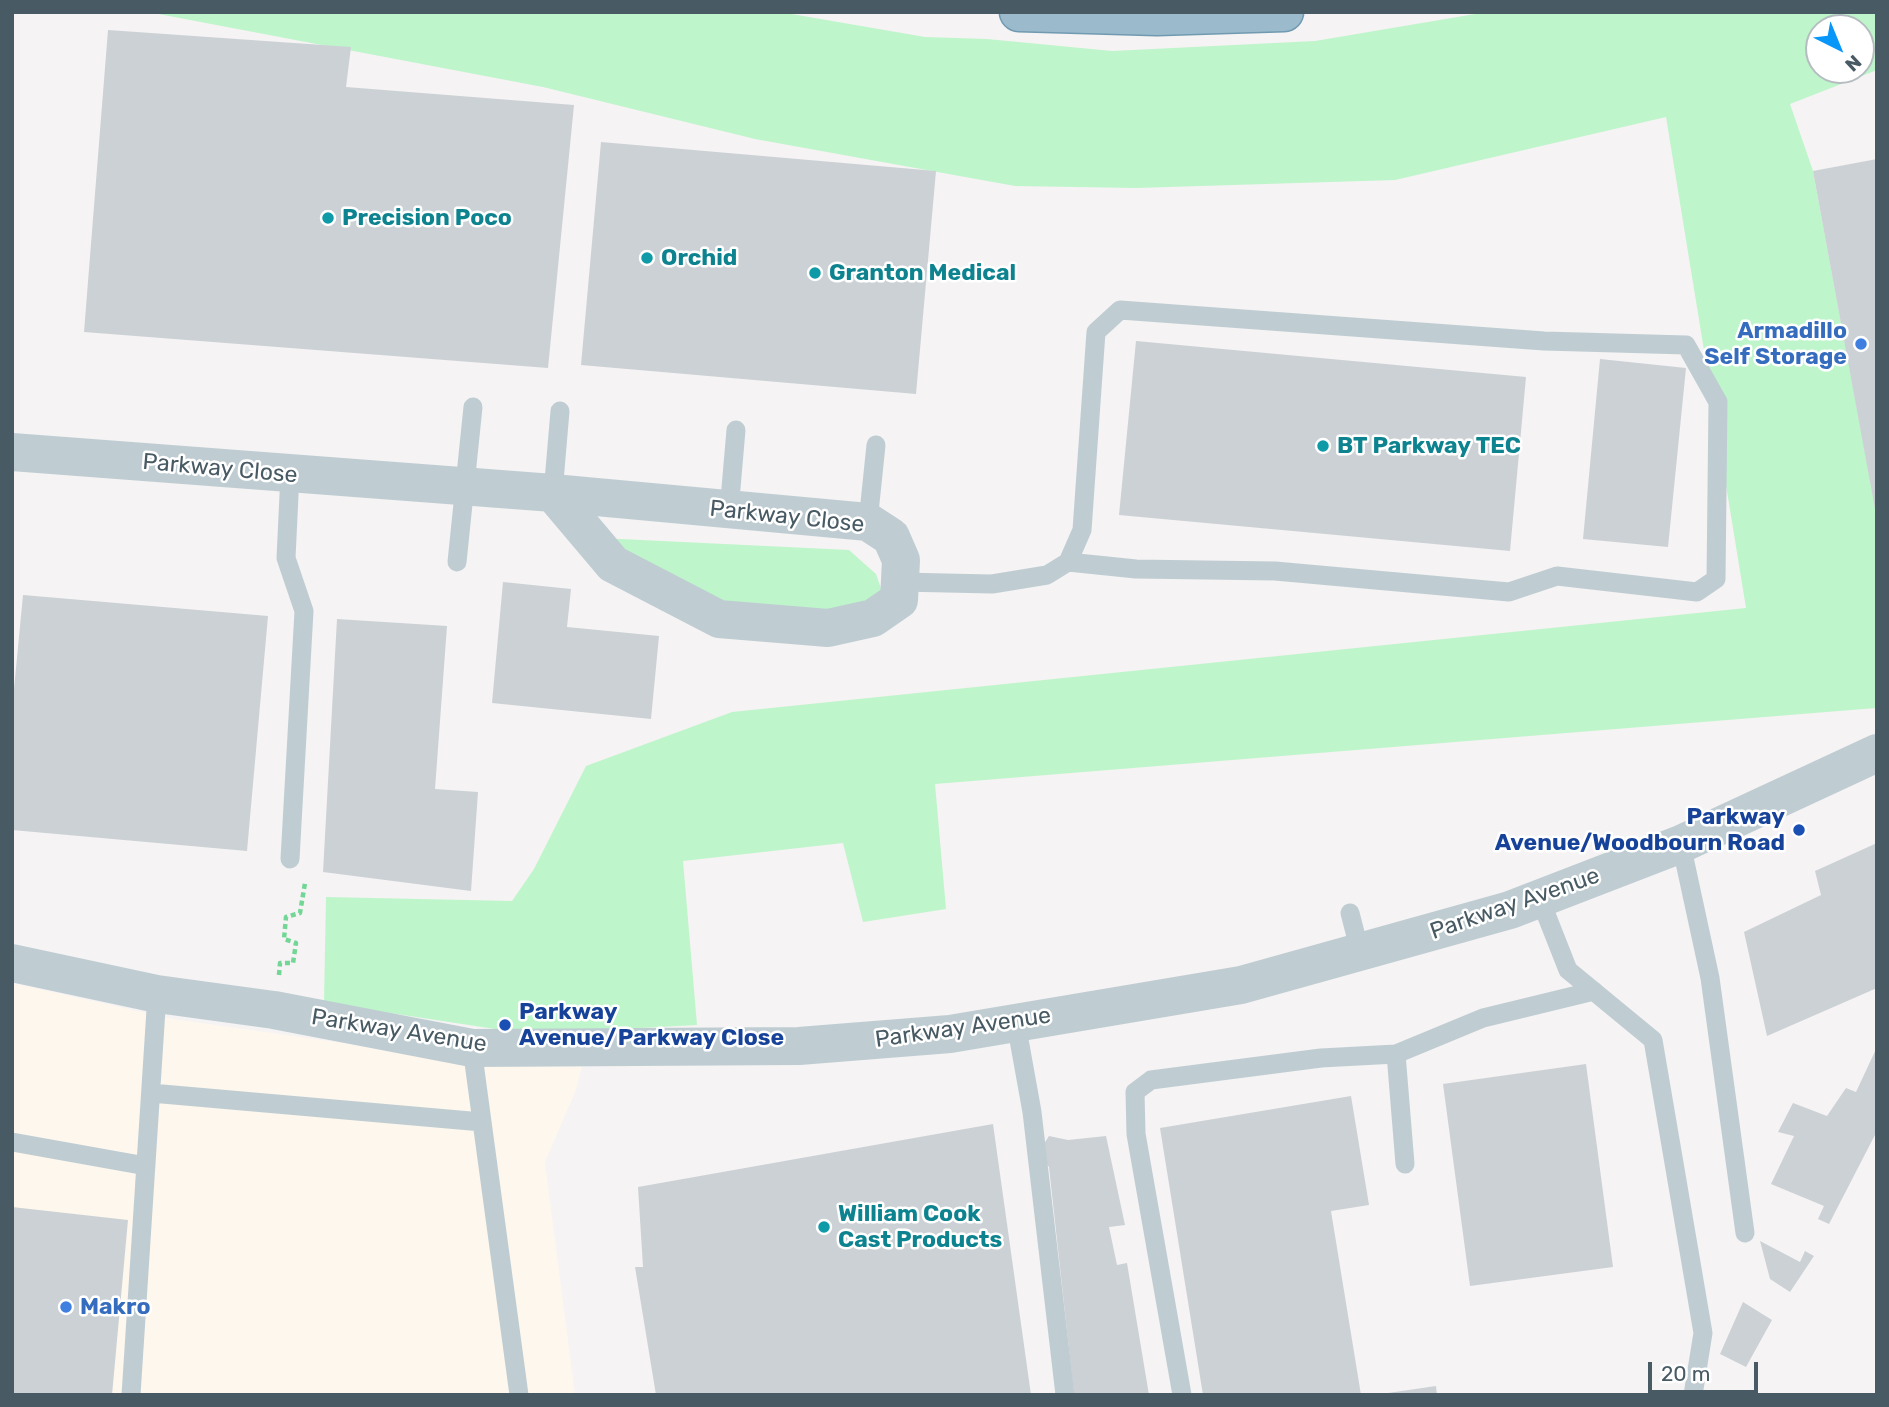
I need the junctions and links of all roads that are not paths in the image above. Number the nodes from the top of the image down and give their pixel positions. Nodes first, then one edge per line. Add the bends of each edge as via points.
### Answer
1 (1019, 12) edge
2 (1284, 12) edge
3 (473, 407) dead end
4 (560, 411) dead end
5 (736, 430) dead end
6 (876, 445) dead end
7 (12, 452) edge
8 (290, 474) junction
9 (467, 488) junction
10 (553, 493) junction
11 (729, 511) junction
12 (868, 522) junction
13 (457, 562) dead end
14 (1068, 562) junction
15 (900, 582) junction
16 (1877, 753) edge
17 (1681, 844) junction
18 (290, 859) road end
19 (1541, 898) junction
20 (1350, 913) dead end
21 (1360, 952) junction
22 (12, 963) edge
23 (1594, 991) junction
24 (157, 994) junction
25 (1016, 1023) junction
26 (472, 1048) junction
27 (1396, 1054) junction
28 (151, 1093) junction
29 (482, 1122) junction
30 (12, 1142) edge
31 (1405, 1164) dead end
32 (146, 1166) junction
33 (1745, 1233) dead end
34 (131, 1395) edge
35 (519, 1395) edge
36 (1065, 1395) edge
37 (1182, 1395) edge
38 (1693, 1395) edge

1 - 2 highway via 1157,16
3 - 9 lane
4 - 10 lane
5 - 11 lane
6 - 12 lane
7 - 8 street, Parkway Close
8 - 9 street, Parkway Close
8 - 18 lane via 286,558 304,611
9 - 10 street, Parkway Close
9 - 13 lane
10 - 11 street, Parkway Close
10 - 15 street via 613,564 719,619 828,628 873,618 899,600
11 - 12 street, Parkway Close
12 - 15 street, Parkway Close via 891,537 901,561
14 - 14 lane via 1082,530 1096,332 1120,310 1544,341 1686,345 1718,402 1716,579 1697,592 1557,576 1509,592 1275,571 1136,569
14 - 15 lane via 1047,575 992,584
16 - 17 street, Parkway Avenue
17 - 19 street, Parkway Avenue
17 - 33 lane via 1710,978
19 - 21 street, Parkway Avenue
19 - 23 lane via 1567,970
20 - 21 lane
21 - 25 street, Parkway Avenue via 1241,985
22 - 24 street, Parkway Avenue
23 - 27 lane via 1483,1018
23 - 38 lane via 1653,1040 1703,1333
24 - 26 street, Parkway Avenue via 274,1010
24 - 28 lane
25 - 26 street, Parkway Avenue via 950,1034 799,1046
25 - 36 lane via 1032,1112
26 - 29 lane
27 - 31 lane
27 - 37 lane via 1321,1058 1151,1080 1135,1092 1136,1134
28 - 29 lane
28 - 32 lane
29 - 35 lane
30 - 32 lane
32 - 34 lane

